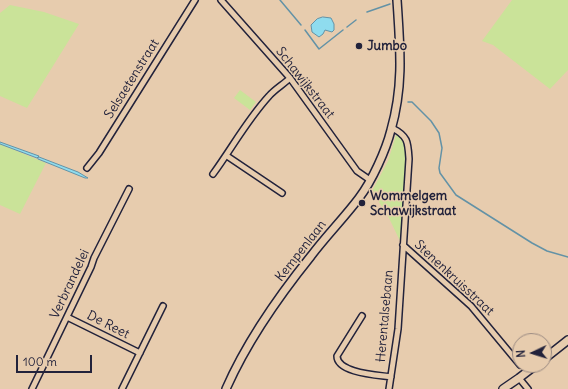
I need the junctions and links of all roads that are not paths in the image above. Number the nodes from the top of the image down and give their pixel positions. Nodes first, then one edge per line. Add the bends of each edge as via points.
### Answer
1 (195, 0) edge
2 (221, 0) edge
3 (398, 0) edge
4 (290, 78) junction
5 (392, 128) junction
6 (226, 156) junction
7 (87, 168) dead end
8 (213, 174) dead end
9 (370, 180) junction
10 (129, 189) dead end
11 (282, 193) dead end
12 (403, 245) junction
13 (163, 306) dead end
14 (362, 316) dead end
15 (67, 317) junction
16 (568, 340) edge
17 (140, 353) junction
18 (552, 353) edge
19 (512, 355) edge
20 (521, 373) edge
21 (526, 373) edge
22 (522, 376) junction
23 (391, 377) junction
24 (32, 389) edge
25 (122, 389) edge
26 (226, 389) edge
27 (389, 389) edge
28 (503, 389) edge
29 (528, 389) edge

1 - 7 street, Selsaetenstraat
2 - 4 street, Schawijkstraat
3 - 5 main road, Kempenlaan via 401,74
4 - 6 street via 270,94
4 - 9 street, Schawijkstraat via 355,169
5 - 9 main road, Kempenlaan
5 - 12 street, Herentalsebaan via 406,137 408,143 409,165
6 - 8 street
6 - 11 street
9 - 26 main road, Kempenlaan via 359,199 310,256 281,296 254,336
10 - 15 street, Verbrandelei
12 - 19 street, Stenenkruisstraat via 471,306
12 - 23 street, Herentalsebaan via 398,329
13 - 17 street
14 - 23 street via 337,360 354,371
15 - 17 street, De Reet
15 - 24 street, Verbrandelei
16 - 18 main road
17 - 25 street
20 - 22 street, Stenenkruisstraat
21 - 22 main road
22 - 28 main road
22 - 29 street, Stenenkruisstraat
23 - 27 street, Herentalsebaan

